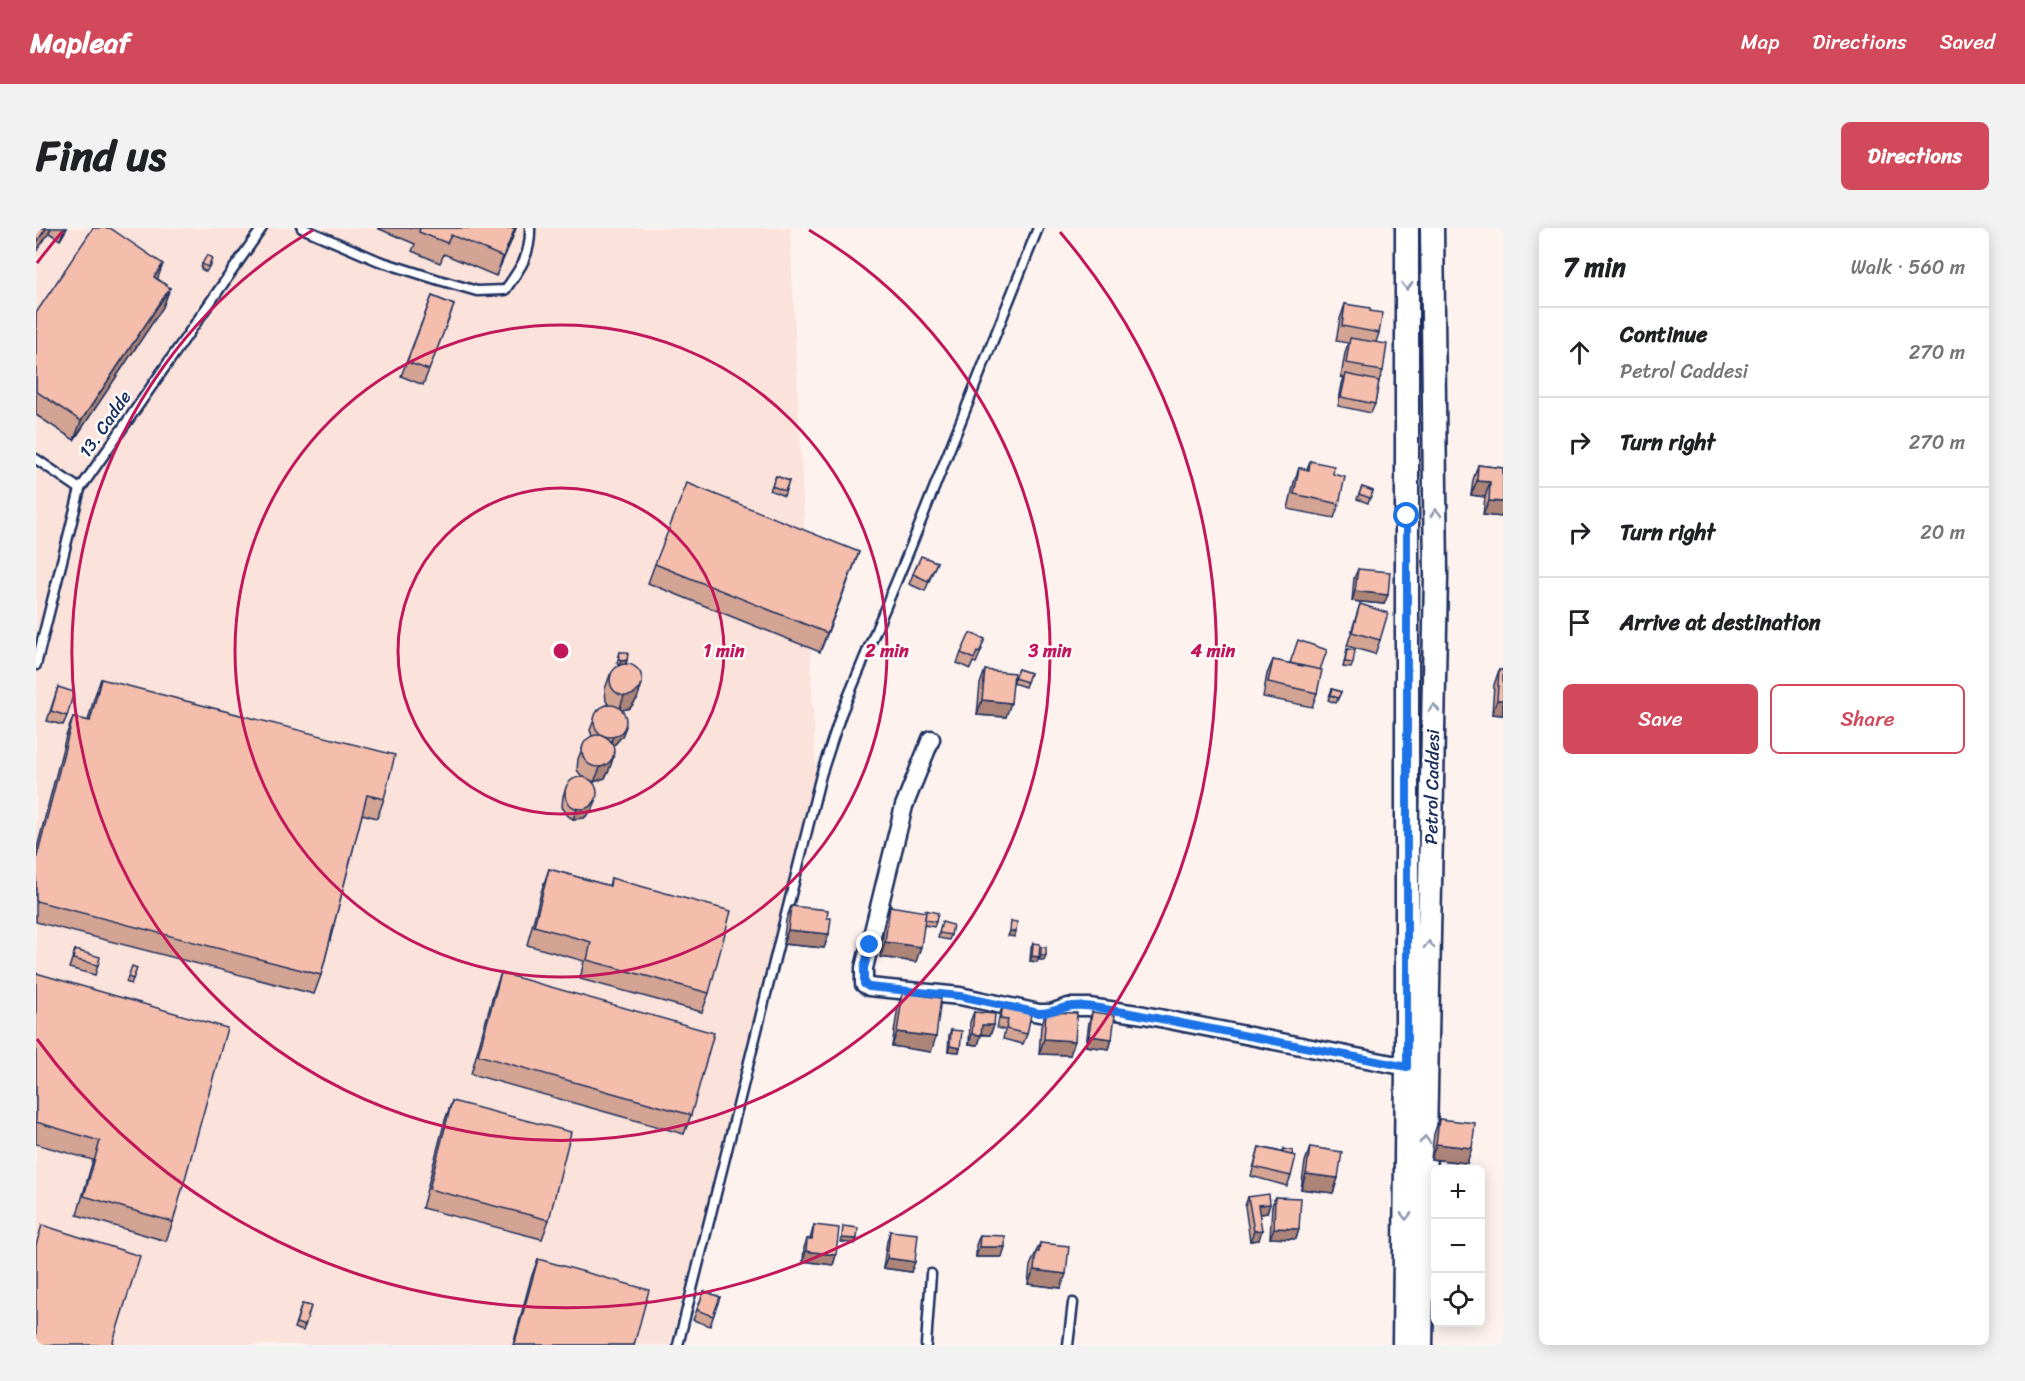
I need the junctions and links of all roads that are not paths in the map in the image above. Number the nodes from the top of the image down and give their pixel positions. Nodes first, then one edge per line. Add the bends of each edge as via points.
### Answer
1 (262, 228) edge
2 (302, 228) edge
3 (530, 228) edge
4 (1038, 228) edge
5 (1407, 228) edge
6 (1432, 228) edge
7 (36, 459) edge
8 (80, 489) junction
9 (36, 665) edge
10 (931, 739) dead end
11 (1407, 1067) junction
12 (931, 1274) dead end
13 (1073, 1303) dead end
14 (678, 1345) edge
15 (926, 1345) edge
16 (1068, 1345) edge
17 (1404, 1345) edge
18 (1421, 1345) edge

1 - 8 lane, 13. Cadde
2 - 3 lane via 379,261 477,291 505,290 528,252
4 - 14 lane via 838,724
5 -> 11 main road, Petrol Caddesi
18 -> 6 main road, Petrol Caddesi via 1436,576
7 - 8 lane
8 - 9 lane, 13. Cadde
10 - 11 street via 904,806 864,968 864,984 960,996 1039,1013 1068,1007 1122,1012
11 -> 17 main road, Petrol Caddesi
12 - 15 lane
13 - 16 lane

